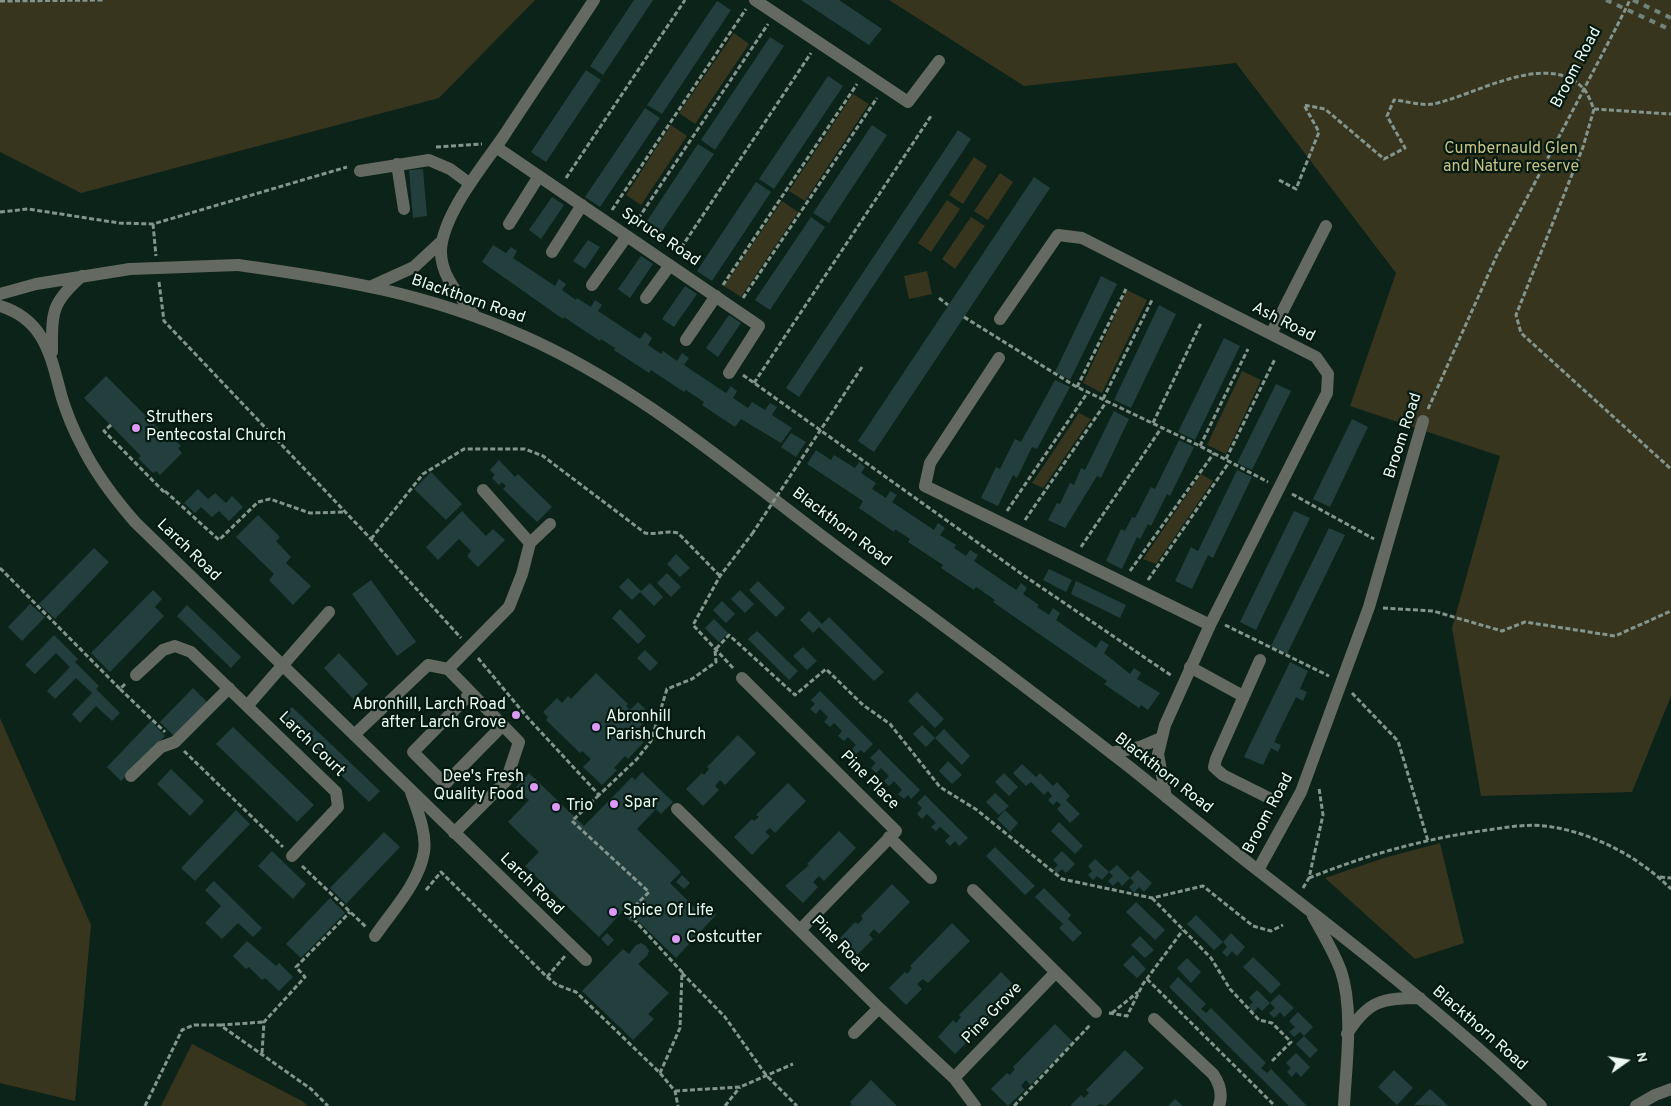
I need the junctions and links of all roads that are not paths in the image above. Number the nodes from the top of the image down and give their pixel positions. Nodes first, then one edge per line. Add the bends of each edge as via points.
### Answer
1 (594, 0) edge
2 (751, 4) edge
3 (939, 61) dead end
4 (496, 147) junction
5 (397, 164) junction
6 (358, 168) road end
7 (539, 176) junction
8 (468, 183) junction
9 (582, 205) junction
10 (404, 209) dead end
11 (509, 224) dead end
12 (1326, 226) dead end
13 (627, 236) junction
14 (442, 241) junction
15 (552, 252) dead end
16 (670, 265) junction
17 (82, 276) junction
18 (592, 285) dead end
19 (372, 286) junction
20 (0, 294) edge
21 (716, 296) junction
22 (646, 298) dead end
23 (0, 306) edge
24 (475, 316) junction
25 (1000, 319) dead end
26 (1271, 334) junction
27 (686, 340) dead end
28 (52, 356) junction
29 (999, 358) dead end
30 (731, 370) road end
31 (1423, 421) road end
32 (484, 490) dead end
33 (550, 524) dead end
34 (530, 543) junction
35 (329, 612) dead end
36 (1212, 622) junction
37 (1260, 660) dead end
38 (282, 664) junction
39 (1190, 668) junction
40 (448, 669) junction
41 (136, 675) road end
42 (742, 678) road end
43 (229, 688) junction
44 (471, 693) junction
45 (1243, 696) junction
46 (248, 705) junction
47 (503, 725) junction
48 (354, 735) junction
49 (1161, 738) junction
50 (1111, 753) junction
51 (131, 776) dead end
52 (411, 791) junction
53 (1166, 797) junction
54 (1273, 800) dead end
55 (677, 809) dead end
56 (454, 833) junction
57 (890, 837) junction
58 (292, 856) road end
59 (1258, 870) junction
60 (931, 878) dead end
61 (974, 890) dead end
62 (1310, 910) junction
63 (800, 930) junction
64 (376, 936) road end
65 (586, 960) dead end
66 (1056, 972) junction
67 (1420, 998) junction
68 (879, 1008) junction
69 (1096, 1012) road end
70 (1154, 1019) dead end
71 (854, 1033) dead end
72 (1347, 1034) junction
73 (954, 1078) junction
74 (1671, 1089) edge
75 (975, 1106) edge
76 (1219, 1106) edge
77 (1344, 1106) edge
78 (1541, 1106) edge
79 (1636, 1106) edge

1 - 4 street
2 - 3 street via 775,14 908,102
4 - 7 street, Spruce Road
4 - 8 street
5 - 6 street
5 - 8 street via 429,160 450,169
5 - 10 street
7 - 9 street, Spruce Road
7 - 11 street
8 - 14 street
9 - 13 street, Spruce Road
9 - 15 street
12 - 26 street
13 - 16 street, Spruce Road
13 - 18 street
14 - 19 street via 414,267
14 - 24 street via 445,273
16 - 21 street, Spruce Road
16 - 22 street
17 - 19 street, Blackthorn Road, bridge via 130,269 238,265
17 - 20 street, Blackthorn Road
17 - 28 street, Larch Road via 65,291 55,307
19 - 24 street, Blackthorn Road
21 - 27 street
21 - 30 street, Spruce Road via 759,326
23 - 28 street, Larch Road via 26,319 44,340
24 - 50 street, Blackthorn Road via 525,336 597,374 670,421
25 - 26 street, Ash Road via 1058,235 1082,238
26 - 36 street, Ash Road via 1316,357 1328,374 1327,393
28 - 38 street, Larch Road via 71,422 108,490 135,522
29 - 36 street via 930,464 925,486
31 - 59 street, Broom Road via 1369,607 1301,792
32 - 34 street
33 - 34 street
34 - 40 street via 509,607
35 - 38 street
36 - 39 street, Ash Road
37 - 45 street
38 - 46 street
38 - 48 street, Larch Road
39 - 45 street
39 - 49 street, Ash Road
40 - 44 street
40 - 48 street via 428,665
41 - 43 street, Larch Court via 162,650 175,646 191,652
42 - 57 street, Pine Place via 896,831
43 - 46 street, Larch Court
43 - 51 street via 175,742 161,748
44 - 47 street
44 - 47 street via 413,752 445,784
45 - 54 street via 1214,767 1223,775
46 - 58 street, Larch Court via 336,792 338,807
47 - 56 street via 519,742 506,782
48 - 52 street, Larch Road
49 - 50 street via 1140,747
49 - 53 street, Ash Road via 1158,754
50 - 53 street, Blackthorn Road
52 - 56 street, Larch Road
52 - 64 street via 422,828 424,852 416,877
53 - 59 street, Blackthorn Road
55 - 63 street, Pine Road
56 - 65 street, Larch Road
57 - 60 street
57 - 63 street, Pine Place
59 - 62 street, Blackthorn Road
61 - 66 street
62 - 67 street, Blackthorn Road
62 - 72 street via 1341,971
63 - 68 street, Pine Road
66 - 69 street
66 - 73 street, Pine Grove
67 - 72 street via 1397,998 1370,1005
67 - 78 street, Blackthorn Road
68 - 71 street
68 - 73 street, Pine Road
70 - 76 street via 1220,1083
72 - 77 street
73 - 75 street, Pine Road
74 - 79 street

